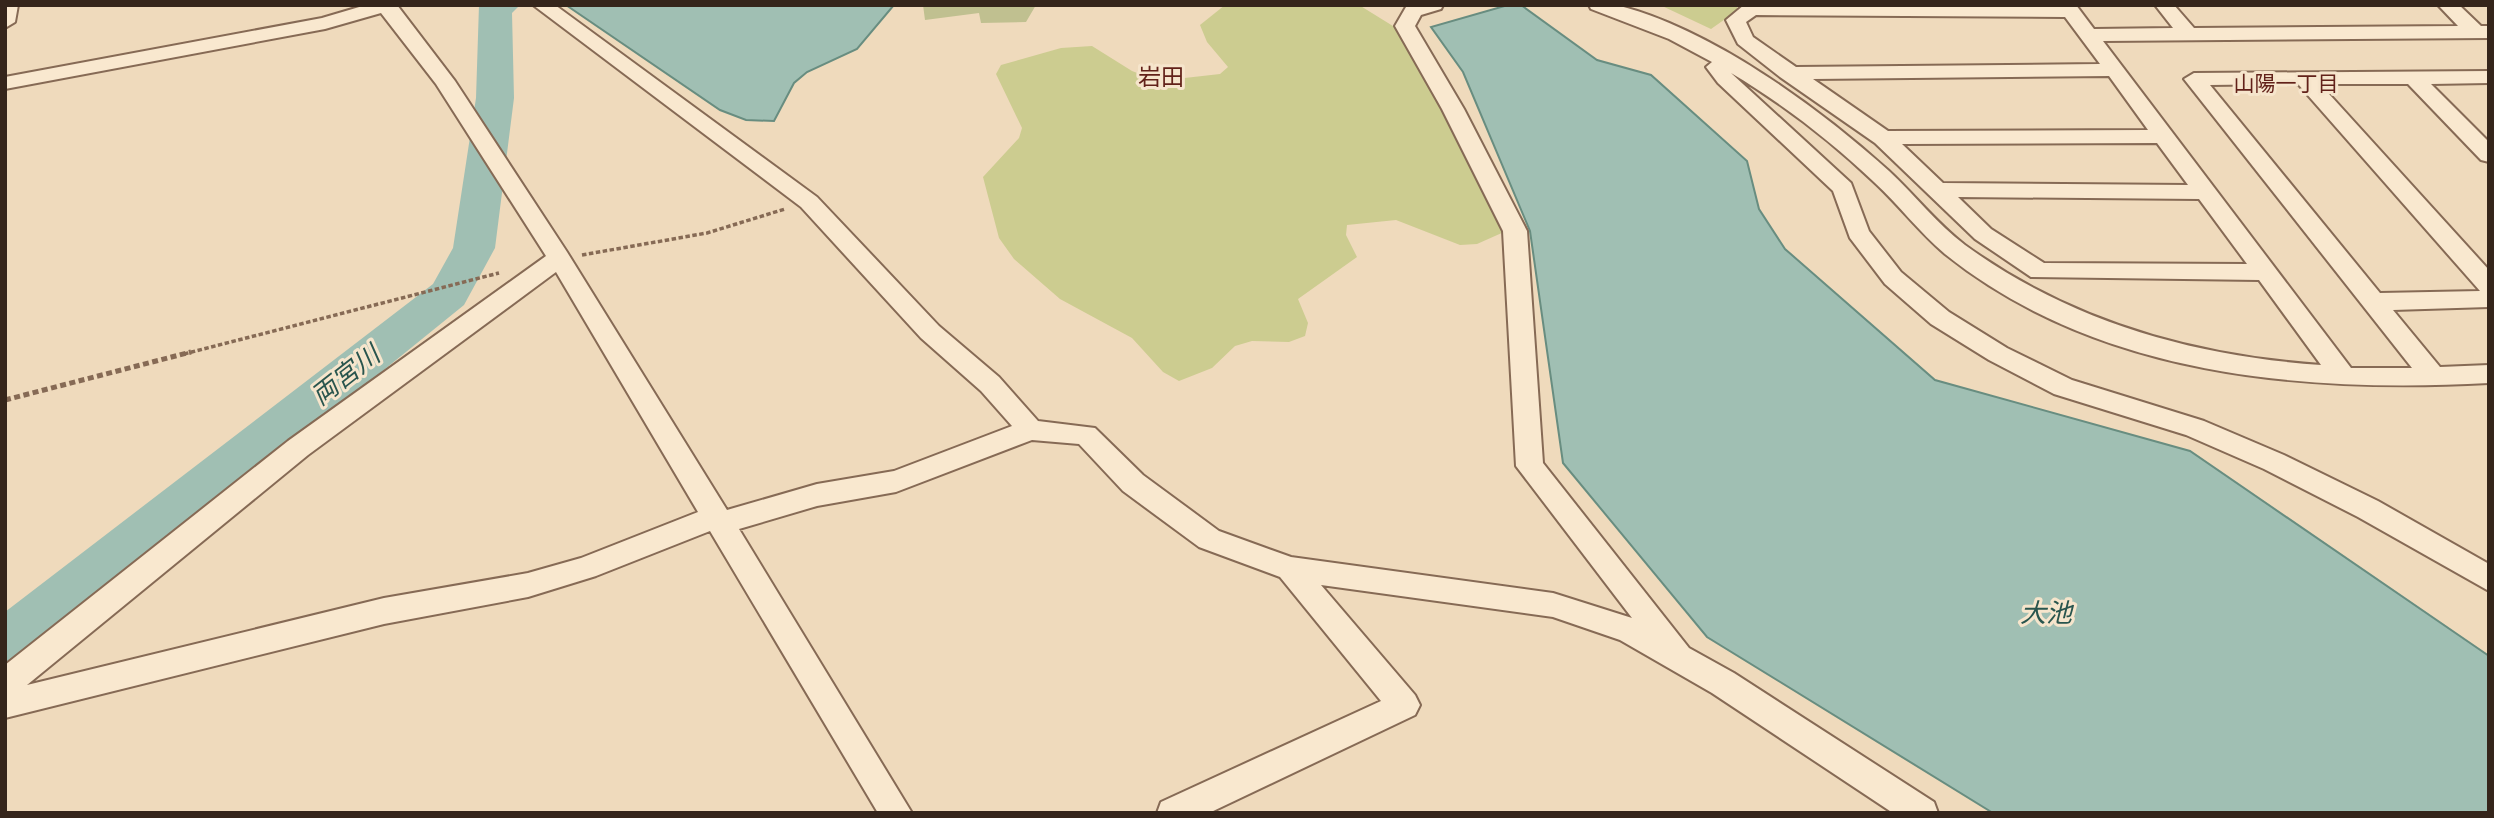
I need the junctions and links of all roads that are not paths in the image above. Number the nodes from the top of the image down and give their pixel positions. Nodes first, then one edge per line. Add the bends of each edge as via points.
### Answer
1 (8, 5) edge
2 (386, 5) edge
3 (542, 5) edge
4 (1434, 5) edge
5 (1598, 5) edge
6 (2164, 5) edge
7 (2448, 5) edge
8 (1888, 7) edge
9 (2068, 8) edge
10 (5, 22) edge
11 (2483, 32) edge
12 (2089, 34) junction
13 (2188, 34) junction
14 (1705, 51) junction
15 (2115, 70) junction
16 (1787, 73) junction
17 (2489, 77) edge
18 (2414, 78) junction
19 (2304, 79) junction
20 (5, 83) edge
21 (2163, 136) junction
22 (1883, 138) junction
23 (2489, 155) edge
24 (1934, 190) junction
25 (2205, 192) junction
26 (559, 258) junction
27 (2264, 271) junction
28 (2489, 285) edge
29 (2489, 299) edge
30 (2371, 302) junction
31 (2489, 374) edge
32 (2344, 377) junction
33 (2434, 378) junction
34 (1031, 430) junction
35 (718, 520) junction
36 (1290, 569) junction
37 (2489, 579) edge
38 (1683, 660) junction
39 (5, 684) edge
40 (5, 705) edge
41 (896, 813) edge
42 (1172, 813) edge
43 (1922, 813) edge

1 - 10 street
2 - 20 street via 325,23
2 - 26 street via 445,81
3 - 34 street via 809,202 930,332 990,384
4 - 38 street via 1413,11 1405,26 1515,231 1530,466
5 - 14 street
6 - 13 street
7 - 11 street
8 - 9 street
8 - 16 street via 1751,9 1735,20 1745,40
9 - 12 street
11 - 13 street
12 - 13 street
12 - 15 street
14 - 32 street via 1821,123 1955,250 2072,317 2224,365
14 - 37 street via 1725,79 1843,188 1858,233 1893,278 1940,318 2063,387 2195,428 2274,462 2368,509
15 - 16 street
15 - 21 street
16 - 22 street
17 - 18 street
18 - 19 street
18 - 23 street
19 - 28 street
19 - 30 street via 2194,79
21 - 22 street
21 - 25 street
22 - 24 street via 1915,165
24 - 25 street
24 - 27 street via 1983,233 2039,271
25 - 27 street
26 - 35 street
26 - 39 street via 298,449
27 - 32 street
29 - 30 street
30 - 33 street
31 - 33 street
32 - 33 street
34 - 35 street via 896,481
34 - 36 street via 1086,435 1133,483 1209,539
35 - 40 street via 528,585 384,611
35 - 41 street
36 - 38 street via 1553,605 1630,630
36 - 42 street via 1404,705
38 - 43 street

